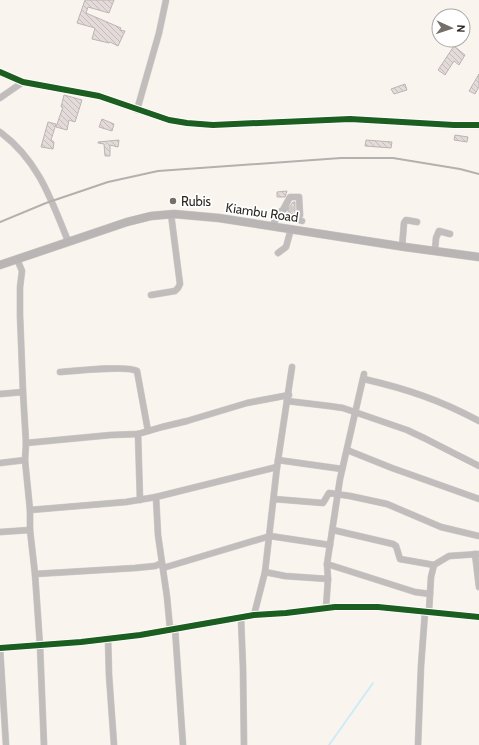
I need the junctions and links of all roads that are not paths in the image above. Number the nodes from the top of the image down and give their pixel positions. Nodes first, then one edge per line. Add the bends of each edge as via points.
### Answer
1 (166, 0) edge
2 (0, 72) edge
3 (23, 82) junction
4 (0, 98) edge
5 (138, 110) junction
6 (479, 125) edge
7 (0, 132) edge
8 (171, 214) junction
9 (299, 215) junction
10 (278, 216) junction
11 (417, 222) dead end
12 (272, 226) junction
13 (291, 229) junction
14 (302, 230) junction
15 (450, 234) dead end
16 (68, 241) junction
17 (402, 247) junction
18 (435, 250) junction
19 (278, 253) dead end
20 (479, 257) edge
21 (17, 259) junction
22 (0, 265) edge
23 (151, 294) dead end
24 (292, 367) dead end
25 (60, 372) dead end
26 (23, 392) junction
27 (0, 394) edge
28 (288, 398) junction
29 (356, 413) junction
30 (479, 421) edge
31 (148, 431) junction
32 (138, 434) junction
33 (26, 443) junction
34 (347, 450) junction
35 (25, 460) junction
36 (0, 463) edge
37 (278, 464) junction
38 (479, 466) edge
39 (342, 469) junction
40 (338, 494) junction
41 (156, 497) junction
42 (274, 499) junction
43 (479, 499) edge
44 (140, 500) junction
45 (30, 510) junction
46 (30, 530) junction
47 (333, 530) junction
48 (0, 532) edge
49 (270, 536) junction
50 (479, 536) edge
51 (330, 545) junction
52 (477, 554) edge
53 (327, 564) junction
54 (162, 565) junction
55 (434, 565) junction
56 (265, 572) junction
57 (35, 574) junction
58 (328, 579) junction
59 (479, 587) edge
60 (430, 594) junction
61 (326, 608) junction
62 (427, 612) junction
63 (254, 615) junction
64 (479, 617) edge
65 (241, 618) junction
66 (172, 629) junction
67 (108, 638) junction
68 (40, 646) junction
69 (0, 648) edge
70 (6, 745) edge
71 (44, 745) edge
72 (114, 745) edge
73 (183, 745) edge
74 (244, 745) edge
75 (418, 745) edge

1 - 5 street via 158,40
2 - 3 street
3 - 4 street
3 - 5 street via 99,96
5 - 6 street via 169,120 213,125 350,119
7 - 16 street via 18,148 39,174
8 - 12 main road, Kiambu Road
8 - 16 main road, Kiambu Road via 127,222
8 - 23 street via 180,284 175,291
9 - 10 street
9 - 10 street via 298,197 290,197 286,208
9 - 14 street
10 - 12 street
11 - 17 street via 406,220 404,223
12 - 13 main road, Kiambu Road
13 - 14 main road, Kiambu Road
13 - 19 street via 286,247
14 - 17 main road, Kiambu Road
15 - 18 street via 439,231
16 - 21 main road, Kiambu Road
17 - 18 main road, Kiambu Road
18 - 20 main road, Kiambu Road
21 - 22 main road, Kiambu Road
21 - 26 street via 22,271 20,316
24 - 28 street
25 - 31 street via 133,368 137,371
26 - 27 street
26 - 33 street
28 - 29 street
28 - 31 street via 248,403
28 - 37 street
29 - 30 street via 364,377 427,396
29 - 34 street
29 - 38 street via 418,435
31 - 32 street
32 - 33 street
32 - 44 street
33 - 35 street
34 - 39 street
34 - 43 street
35 - 36 street
35 - 45 street
37 - 39 street
37 - 41 street
37 - 42 street
39 - 40 street
40 - 42 street via 329,493 323,503
40 - 47 street
40 - 50 street via 387,504 441,527
41 - 44 street
41 - 54 street
42 - 49 street
44 - 45 street
45 - 46 street
46 - 48 street
46 - 57 street
47 - 51 street
47 - 55 street via 393,544 400,558
49 - 51 street
49 - 54 street
49 - 56 street
51 - 53 street
52 - 55 street via 449,556
52 - 59 street
53 - 58 street
53 - 60 street via 415,592
54 - 57 street
54 - 66 street
55 - 60 street
56 - 58 street
56 - 63 street
57 - 68 street
58 - 61 street
60 - 62 street
61 - 62 street via 362,606
61 - 63 street
62 - 64 street
62 - 75 street via 421,666
63 - 65 street
65 - 66 street
65 - 74 street
66 - 67 street
66 - 73 street
67 - 68 street
67 - 72 street
68 - 69 street
68 - 71 street
69 - 70 street

